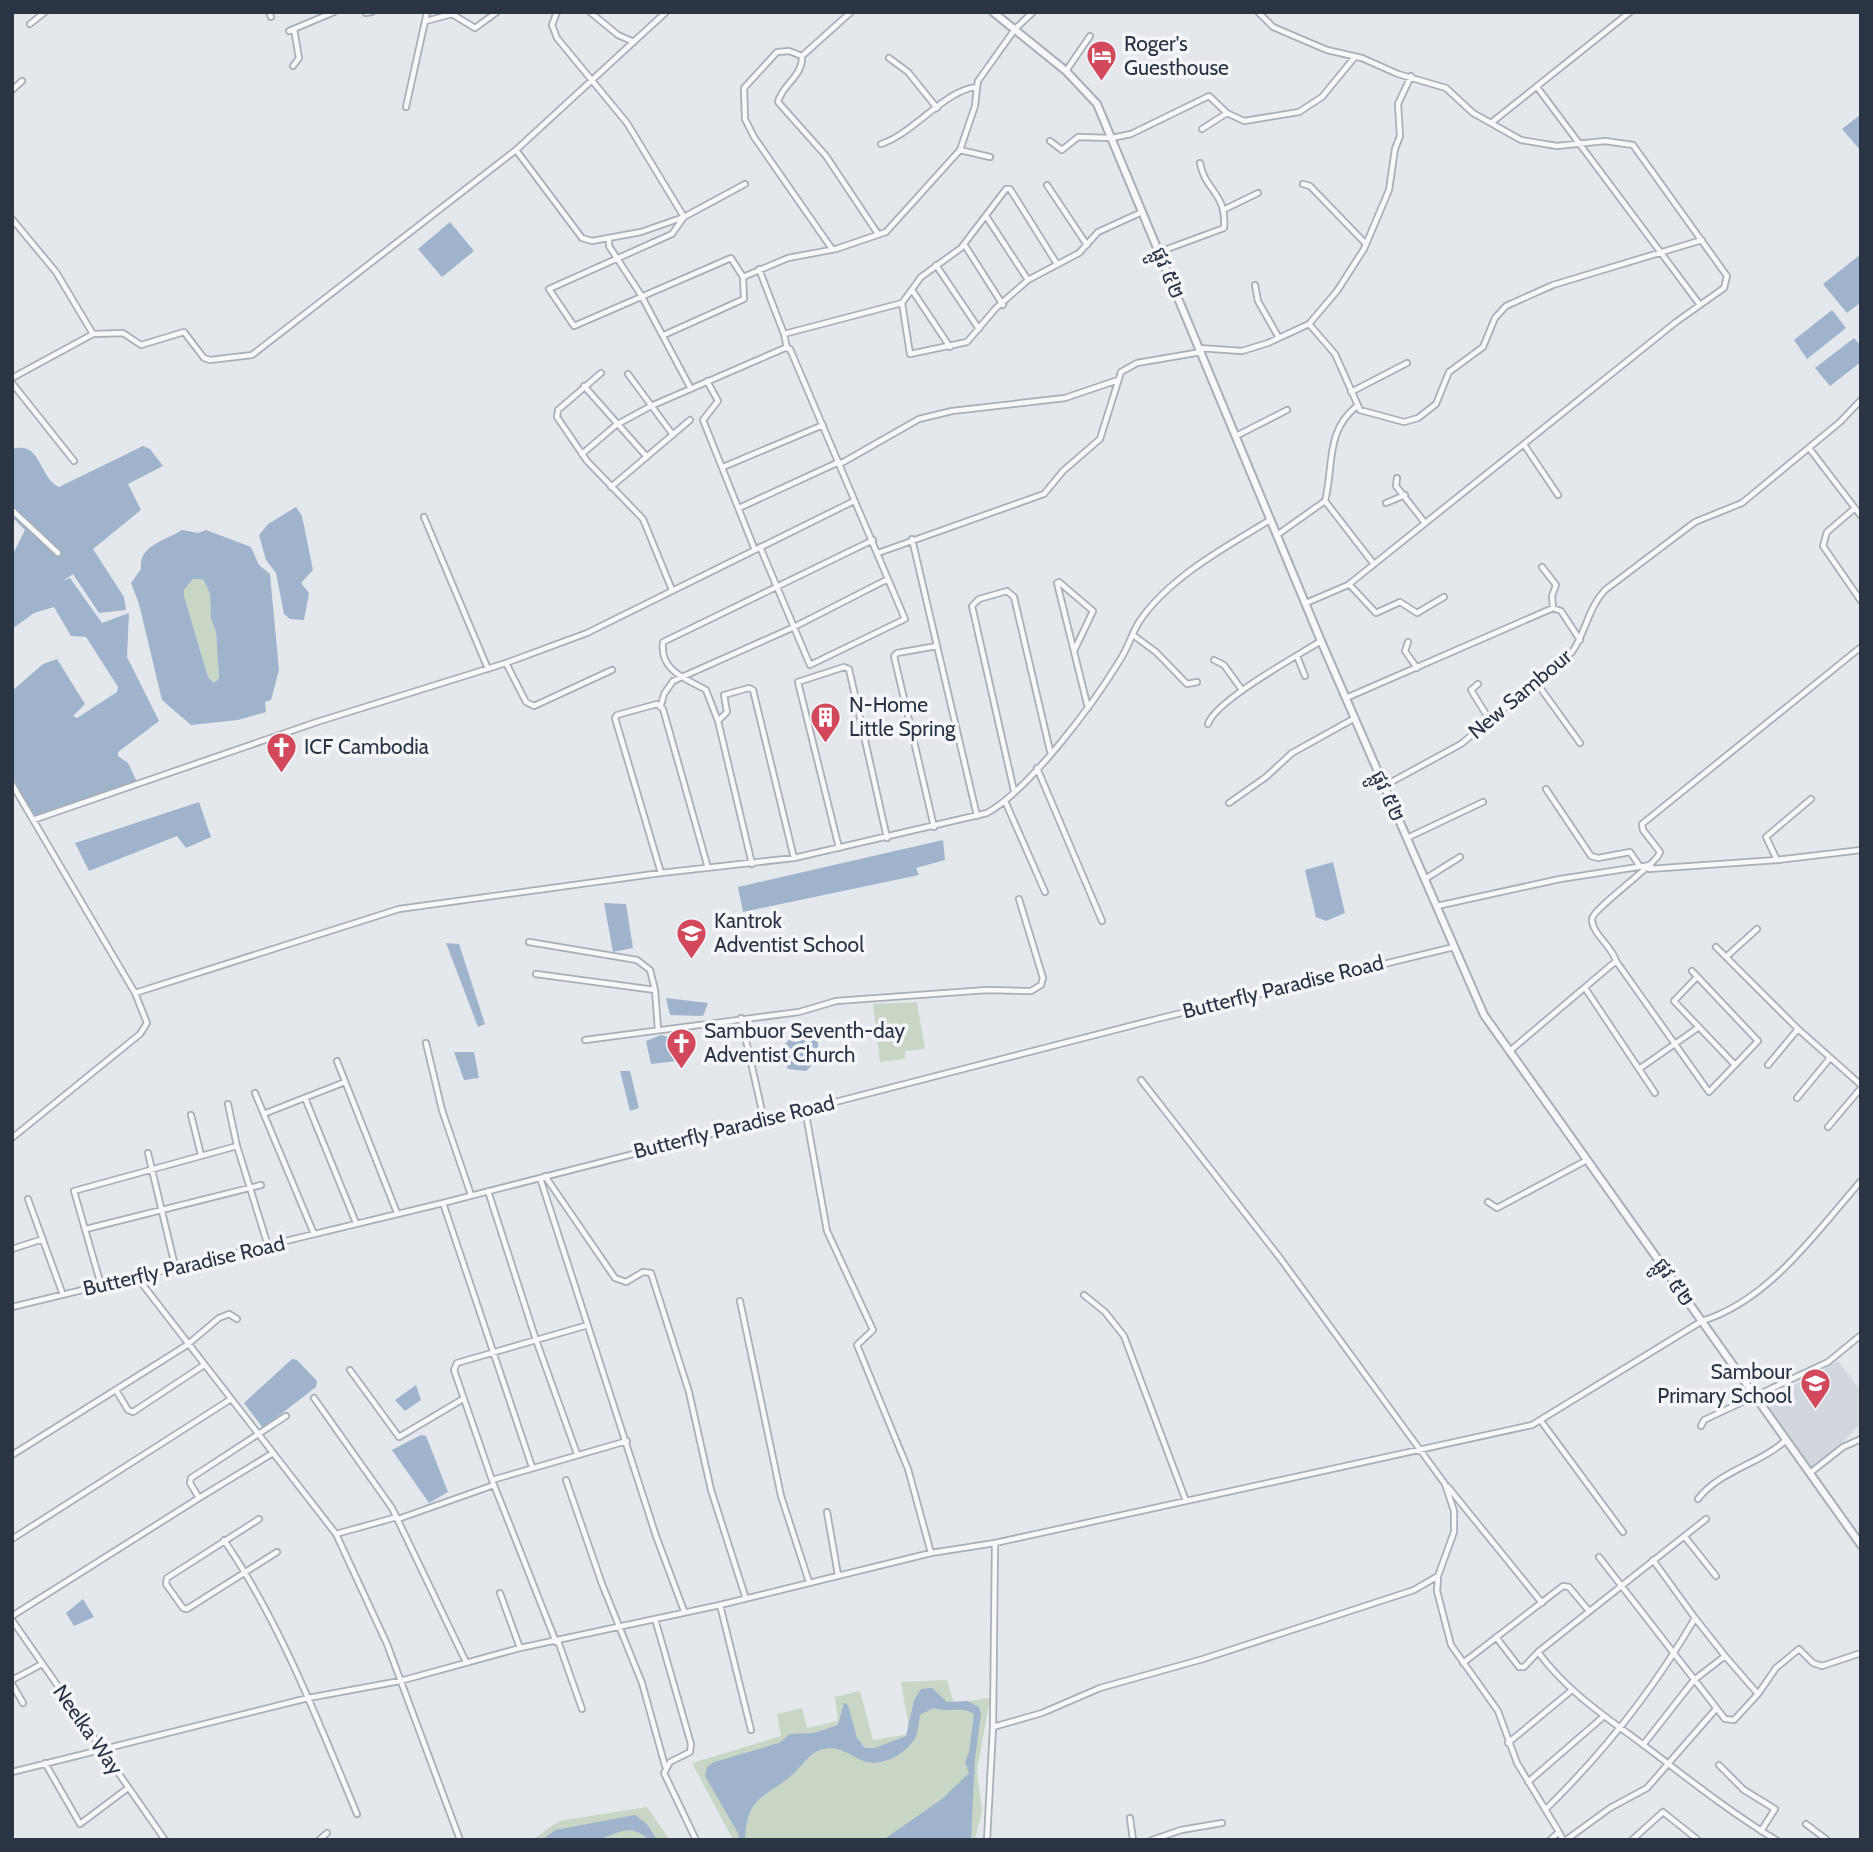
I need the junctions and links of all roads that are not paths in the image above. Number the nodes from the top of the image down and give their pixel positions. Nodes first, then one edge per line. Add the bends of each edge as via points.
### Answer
1 (45, 12) edge
2 (334, 12) edge
3 (372, 12) edge
4 (427, 12) edge
5 (497, 12) edge
6 (557, 12) edge
7 (590, 12) edge
8 (666, 12) edge
9 (851, 12) edge
10 (993, 12) edge
11 (1033, 12) edge
12 (1258, 12) edge
13 (1630, 12) edge
14 (366, 13) edge
15 (426, 21) junction
16 (30, 24) dead end
17 (1015, 29) junction
18 (1090, 36) dead end
19 (635, 42) junction
20 (802, 56) junction
21 (1354, 57) junction
22 (889, 58) dead end
23 (293, 66) dead end
24 (1066, 71) junction
25 (1411, 76) junction
26 (22, 81) dead end
27 (593, 82) junction
28 (977, 87) junction
29 (1537, 87) junction
30 (12, 90) edge
31 (406, 107) dead end
32 (937, 108) junction
33 (1227, 113) junction
34 (1491, 123) junction
35 (1202, 129) dead end
36 (1112, 138) junction
37 (1050, 141) dead end
38 (1580, 142) junction
39 (881, 145) dead end
40 (516, 150) junction
41 (960, 150) junction
42 (990, 157) dead end
43 (1200, 163) dead end
44 (745, 184) dead end
45 (1303, 184) dead end
46 (1047, 185) dead end
47 (1258, 192) dead end
48 (1223, 210) junction
49 (1142, 212) junction
50 (986, 216) junction
51 (684, 218) junction
52 (12, 219) edge
53 (878, 234) junction
54 (609, 238) junction
55 (1702, 240) junction
56 (964, 244) junction
57 (1366, 244) junction
58 (1087, 245) junction
59 (832, 249) junction
60 (1660, 251) junction
61 (1159, 252) junction
62 (615, 257) junction
63 (1057, 264) junction
64 (936, 265) junction
65 (759, 270) junction
66 (743, 277) junction
67 (1028, 280) junction
68 (1255, 285) dead end
69 (912, 290) junction
70 (641, 295) junction
71 (902, 303) junction
72 (1003, 305) junction
73 (1700, 305) junction
74 (1308, 324) junction
75 (979, 329) junction
76 (93, 334) junction
77 (664, 334) junction
78 (784, 334) junction
79 (1279, 338) junction
80 (950, 347) junction
81 (788, 349) junction
82 (1200, 350) junction
83 (1407, 363) dead end
84 (601, 373) dead end
85 (628, 374) dead end
86 (1119, 380) junction
87 (12, 381) edge
88 (707, 381) junction
89 (584, 386) junction
90 (691, 388) junction
91 (1351, 392) junction
92 (1861, 400) edge
93 (651, 406) junction
94 (1357, 406) junction
95 (1287, 410) dead end
96 (690, 420) dead end
97 (615, 425) junction
98 (823, 425) junction
99 (673, 435) junction
100 (1236, 436) junction
101 (1525, 446) junction
102 (1808, 448) junction
103 (582, 454) junction
104 (647, 457) junction
105 (74, 461) dead end
106 (839, 463) junction
107 (723, 467) junction
108 (1397, 478) dead end
109 (611, 487) junction
110 (1405, 495) junction
111 (1558, 495) dead end
112 (854, 500) junction
113 (1325, 501) junction
114 (1386, 503) dead end
115 (739, 508) junction
116 (1854, 508) junction
117 (12, 510) edge
118 (1861, 516) edge
119 (424, 517) dead end
120 (1271, 520) junction
121 (1424, 523) junction
122 (1277, 535) junction
123 (873, 540) junction
124 (912, 540) junction
125 (758, 548) junction
126 (58, 553) dead end
127 (878, 553) junction
128 (1373, 563) junction
129 (1542, 567) dead end
130 (888, 579) junction
131 (1349, 584) junction
132 (776, 588) junction
133 (672, 590) junction
134 (1444, 597) dead end
135 (1861, 601) edge
136 (1306, 603) junction
137 (1553, 608) junction
138 (792, 628) junction
139 (1133, 635) junction
140 (1580, 640) junction
141 (1321, 641) junction
142 (1408, 642) dead end
143 (937, 646) junction
144 (1861, 647) edge
145 (1074, 651) junction
146 (1297, 656) junction
147 (1214, 660) dead end
148 (506, 663) junction
149 (1417, 668) junction
150 (488, 669) junction
151 (612, 670) dead end
152 (1305, 676) dead end
153 (681, 678) junction
154 (1197, 682) dead end
155 (1536, 682) junction
156 (1479, 684) dead end
157 (1241, 691) junction
158 (1346, 699) junction
159 (661, 705) junction
160 (1088, 709) junction
161 (1355, 718) junction
162 (1489, 719) junction
163 (718, 721) junction
164 (1208, 724) dead end
165 (1580, 743) dead end
166 (1051, 752) junction
167 (1037, 768) junction
168 (12, 784) edge
169 (1384, 786) junction
170 (1546, 789) dead end
171 (1014, 792) junction
172 (1811, 799) dead end
173 (1005, 802) junction
174 (1483, 802) dead end
175 (1229, 803) dead end
176 (977, 817) junction
177 (33, 820) junction
178 (934, 827) junction
179 (887, 838) junction
180 (1407, 838) junction
181 (839, 848) junction
182 (1861, 850) edge
183 (1460, 857) dead end
184 (794, 858) junction
185 (1777, 860) junction
186 (752, 864) junction
187 (1639, 864) junction
188 (1650, 867) junction
189 (708, 869) junction
190 (661, 873) junction
191 (1426, 879) junction
192 (1045, 892) dead end
193 (1019, 899) dead end
194 (1437, 906) junction
195 (1102, 921) dead end
196 (1758, 929) dead end
197 (529, 942) dead end
198 (1455, 947) junction
199 (1716, 947) dead end
200 (1726, 957) junction
201 (1616, 961) junction
202 (1692, 971) dead end
203 (536, 974) dead end
204 (1697, 977) junction
205 (1585, 988) junction
206 (655, 990) junction
207 (135, 993) junction
208 (741, 1018) junction
209 (1699, 1027) junction
210 (658, 1029) junction
211 (1798, 1029) junction
212 (585, 1040) dead end
213 (426, 1043) dead end
214 (1674, 1044) junction
215 (1511, 1050) junction
216 (1830, 1058) junction
217 (337, 1061) dead end
218 (1735, 1065) junction
219 (1768, 1065) dead end
220 (1639, 1069) junction
221 (1141, 1080) dead end
222 (345, 1082) junction
223 (1861, 1086) edge
224 (255, 1093) dead end
225 (1655, 1093) dead end
226 (305, 1098) junction
227 (1797, 1098) dead end
228 (228, 1104) dead end
229 (805, 1109) junction
230 (266, 1113) junction
231 (191, 1115) dead end
232 (764, 1120) junction
233 (1828, 1127) dead end
234 (12, 1138) edge
235 (237, 1146) junction
236 (148, 1153) dead end
237 (201, 1155) junction
238 (1588, 1159) junction
239 (151, 1168) junction
240 (543, 1177) junction
241 (1861, 1181) edge
242 (261, 1185) dead end
243 (249, 1188) junction
244 (488, 1191) junction
245 (471, 1195) junction
246 (28, 1199) dead end
247 (1488, 1202) dead end
248 (443, 1203) junction
249 (161, 1210) junction
250 (397, 1213) junction
251 (356, 1223) junction
252 (86, 1229) junction
253 (314, 1234) junction
254 (43, 1239) junction
255 (268, 1246) junction
256 (12, 1250) edge
257 (175, 1266) junction
258 (136, 1276) junction
259 (101, 1285) junction
260 (62, 1295) junction
261 (1084, 1295) dead end
262 (740, 1301) dead end
263 (12, 1307) edge
264 (237, 1319) dead end
265 (1702, 1321) junction
266 (588, 1325) junction
267 (1861, 1335) edge
268 (536, 1340) junction
269 (187, 1345) junction
270 (494, 1352) junction
271 (204, 1365) junction
272 (350, 1370) dead end
273 (116, 1390) junction
274 (1754, 1396) junction
275 (314, 1398) dead end
276 (231, 1399) junction
277 (463, 1399) junction
278 (286, 1416) dead end
279 (1541, 1421) junction
280 (1700, 1426) dead end
281 (260, 1435) junction
282 (1861, 1439) edge
283 (1786, 1440) junction
284 (627, 1441) junction
285 (1421, 1448) junction
286 (274, 1453) junction
287 (577, 1454) junction
288 (12, 1455) edge
289 (532, 1467) junction
290 (1810, 1473) junction
291 (566, 1480) dead end
292 (493, 1483) junction
293 (1446, 1485) junction
294 (199, 1499) junction
295 (1698, 1499) dead end
296 (1186, 1501) junction
297 (827, 1512) dead end
298 (397, 1518) junction
299 (259, 1519) dead end
300 (1706, 1519) dead end
301 (1623, 1532) dead end
302 (336, 1534) junction
303 (1685, 1537) junction
304 (12, 1539) edge
305 (224, 1540) junction
306 (995, 1543) junction
307 (1861, 1545) edge
308 (277, 1552) dead end
309 (931, 1553) junction
310 (1598, 1557) dead end
311 (1653, 1560) junction
312 (246, 1572) junction
313 (838, 1575) junction
314 (1438, 1576) junction
315 (1716, 1576) dead end
316 (809, 1582) junction
317 (1621, 1586) junction
318 (500, 1593) dead end
319 (746, 1596) junction
320 (1542, 1603) junction
321 (720, 1605) junction
322 (684, 1611) junction
323 (1589, 1611) junction
324 (12, 1618) edge
325 (1695, 1618) junction
326 (655, 1619) junction
327 (618, 1626) junction
328 (14, 1628) edge
329 (1496, 1637) junction
330 (557, 1641) junction
331 (520, 1648) junction
332 (1538, 1652) junction
333 (1861, 1653) edge
334 (1673, 1656) junction
335 (1725, 1656) junction
336 (466, 1662) junction
337 (1463, 1663) junction
338 (42, 1664) junction
339 (400, 1681) junction
340 (1694, 1681) junction
341 (12, 1682) edge
342 (1572, 1690) junction
343 (1758, 1694) junction
344 (308, 1698) junction
345 (23, 1703) dead end
346 (582, 1709) dead end
347 (1715, 1710) junction
348 (1603, 1717) junction
349 (993, 1727) junction
350 (1620, 1728) junction
351 (751, 1730) dead end
352 (1508, 1743) junction
353 (1643, 1745) junction
354 (101, 1749) junction
355 (45, 1763) junction
356 (1718, 1765) dead end
357 (665, 1766) junction
358 (1668, 1766) junction
359 (12, 1772) edge
360 (1528, 1782) junction
361 (128, 1788) junction
362 (1547, 1808) junction
363 (357, 1814) dead end
364 (1130, 1818) dead end
365 (1222, 1823) dead end
366 (1806, 1824) dead end
367 (1761, 1831) junction
368 (1559, 1832) junction
369 (327, 1833) dead end
370 (165, 1840) edge
371 (319, 1840) edge
372 (460, 1840) edge
373 (696, 1840) edge
374 (986, 1840) edge
375 (1133, 1840) edge
376 (1152, 1840) edge
377 (1550, 1840) edge
378 (1565, 1840) edge
379 (1632, 1840) edge
380 (1698, 1840) edge
381 (1776, 1840) edge
382 (1827, 1840) edge

1 - 16 street
2 - 23 street via 292,30 299,58
3 - 14 street
4 - 15 street
5 - 15 street via 475,28 452,15
6 - 27 street via 554,32
7 - 19 street via 618,35
8 - 19 street
9 - 20 street
10 - 17 street, ផ្លូវ ៥២
11 - 17 street
12 - 21 street via 1273,27
13 - 29 street
15 - 31 street
17 - 24 street, ផ្លូវ ៥២
17 - 28 street
18 - 24 street
19 - 27 street
20 - 53 street via 801,70 778,102 826,156
20 - 59 street via 776,52 744,88 743,105 754,138
21 - 25 street
21 - 33 street via 1322,96 1299,112 1244,121
22 - 32 street via 908,72
24 - 36 street, ផ្លូវ ៥២ via 1097,104
25 - 34 street via 1446,88
25 - 57 street via 1398,104 1400,136 1389,190
26 - 30 street
27 - 40 street
27 - 51 street via 627,123
28 - 32 street
28 - 41 street
29 - 34 street
29 - 38 street
32 - 39 street via 895,140
33 - 35 street
33 - 36 street via 1213,98 1204,96 1131,134
34 - 38 street via 1536,144
36 - 37 street via 1078,137 1062,150
36 - 49 street, ផ្លូវ ៥២
38 - 55 street via 1633,145
38 - 60 street
40 - 54 street via 582,238
40 - 76 street via 252,355 204,358 184,332 141,345 123,333
41 - 42 street
41 - 53 street via 891,226
43 - 48 street via 1202,176 1218,193
44 - 51 street
45 - 57 street
46 - 58 street
47 - 48 street
48 - 61 street via 1222,230
49 - 58 street via 1098,232
49 - 61 street, ផ្លូវ ៥២
50 - 56 street
50 - 63 street via 1010,189
50 - 67 street
51 - 54 street
51 - 62 street via 672,234
52 - 76 street via 56,272
53 - 59 street
54 - 62 street
55 - 60 street
55 - 73 street via 1728,282
56 - 64 street
56 - 72 street
57 - 74 street via 1337,291
58 - 63 street
59 - 65 street
60 - 73 street
60 - 94 street via 1553,285 1506,306 1495,318 1483,347 1449,372 1436,404 1418,418 1405,422 1366,413
61 - 82 street, ផ្លូវ ៥២
62 - 70 street
62 - 70 street via 549,289 574,326
63 - 67 street
64 - 69 street
64 - 75 street
65 - 66 street
65 - 78 street
66 - 70 street via 728,257
66 - 77 street via 744,299
67 - 72 street
68 - 79 street via 1258,301
69 - 71 street
69 - 80 street
70 - 77 street
71 - 78 street
71 - 80 street via 910,354
72 - 75 street
73 - 101 street
74 - 79 street
74 - 91 street via 1335,354
75 - 80 street via 967,342
76 - 87 street
77 - 90 street
78 - 81 street
79 - 82 street via 1242,351
81 - 88 street
81 - 98 street
82 - 86 street via 1137,363 1123,371
82 - 100 street, ផ្លូវ ៥២
83 - 91 street
84 - 89 street
85 - 93 street
86 - 106 street via 1065,398 919,419
86 - 124 street via 1100,439 1062,471 1044,494
87 - 105 street
88 - 90 street
88 - 107 street via 718,401 703,420
89 - 97 street
89 - 103 street via 556,414
90 - 93 street
91 - 94 street
92 - 102 street, New Sambour
93 - 97 street
93 - 99 street
94 - 113 street via 1345,415 1331,444
95 - 100 street
96 - 99 street
97 - 103 street
97 - 104 street
98 - 106 street
98 - 107 street
99 - 104 street
100 - 120 street, ផ្លូវ ៥២
101 - 111 street
101 - 121 street
102 - 116 street
102 - 140 street, New Sambour via 1742,503 1695,522 1605,590 1593,603
103 - 109 street
104 - 109 street
106 - 112 street
106 - 115 street
107 - 115 street
108 - 110 street via 1395,484
109 - 133 street via 643,519
110 - 114 street
110 - 121 street
112 - 123 street
112 - 125 street
113 - 122 street
113 - 128 street
115 - 125 street
116 - 118 street
116 - 135 street via 1827,532 1824,546
117 - 126 street
119 - 150 street
120 - 122 street, ផ្លូវ ៥២
120 - 139 street via 1213,554 1140,621
121 - 128 street
122 - 136 street, ផ្លូវ ៥២
123 - 127 street
123 - 132 street
124 - 127 street
124 - 143 street
125 - 132 street
125 - 133 street
127 - 130 street
128 - 131 street
129 - 137 street via 1556,585
130 - 138 street
130 - 138 street via 905,616 902,622 810,665
131 - 134 street via 1376,614 1400,602 1417,613
131 - 136 street
132 - 138 street
132 - 153 street via 665,639 661,645 667,664
133 - 148 street via 587,634
136 - 141 street, ផ្លូវ ៥២
137 - 140 street via 1561,611
137 - 149 street
138 - 153 street
139 - 154 street via 1187,684
139 - 160 street
140 - 155 street, New Sambour
141 - 146 street
141 - 158 street, ផ្លូវ ៥២
142 - 149 street via 1405,651
143 - 176 street
143 - 178 street via 894,656
144 - 188 street via 1648,817 1643,830 1660,852
145 - 145 street via 1057,583 1059,582 1093,611
145 - 160 street
146 - 152 street
146 - 157 street
147 - 157 street via 1224,666
148 - 150 street
148 - 151 street via 522,695 534,706
149 - 158 street
150 - 177 street via 317,722
153 - 159 street via 668,686
153 - 163 street via 706,690
155 - 162 street, New Sambour
155 - 165 street
156 - 162 street via 1471,691
157 - 164 street via 1215,711
158 - 161 street, ផ្លូវ ៥២
159 - 189 street
159 - 190 street via 615,718
160 - 166 street
161 - 169 street, ផ្លូវ ៥២
161 - 175 street via 1293,753
162 - 169 street, New Sambour via 1442,757
163 - 184 street via 727,712 724,695 752,688
163 - 186 street
166 - 167 street
166 - 171 street via 1014,597 1007,591 979,599 972,606
167 - 171 street
167 - 195 street
168 - 177 street
169 - 180 street, ផ្លូវ ៥២
170 - 187 street via 1591,856 1630,852
171 - 173 street
172 - 185 street via 1766,837
173 - 176 street
173 - 192 street
174 - 180 street
176 - 178 street
177 - 207 street
178 - 179 street
179 - 181 street
179 - 181 street via 849,669 844,667 798,682
180 - 191 street, ផ្លូវ ៥២
181 - 184 street
182 - 185 street
183 - 191 street
184 - 186 street
185 - 188 street
186 - 189 street
187 - 188 street
187 - 194 street
188 - 201 street via 1595,911 1592,919
189 - 190 street
190 - 207 street via 398,909
191 - 194 street, ផ្លូវ ៥២
193 - 208 street via 1043,978 1031,991 836,1001 799,1012
194 - 198 street, ផ្លូវ ៥២
196 - 200 street
197 - 206 street via 637,960 650,970
198 - 215 street, ផ្លូវ ៥២ via 1485,1015
198 - 229 street, Butterfly Paradise Road
199 - 200 street
200 - 211 street
201 - 205 street
201 - 214 street
202 - 204 street
203 - 206 street
204 - 209 street via 1674,1001
204 - 218 street via 1758,1041
205 - 215 street
205 - 220 street
206 - 210 street
207 - 234 street via 147,1023 144,1030
208 - 210 street
208 - 232 street
209 - 214 street
209 - 218 street
210 - 212 street
211 - 216 street
211 - 219 street
213 - 245 street via 442,1110
214 - 218 street via 1709,1092
214 - 220 street
215 - 238 street, ផ្លូវ ៥២
216 - 223 street
216 - 227 street
217 - 222 street
220 - 225 street
221 - 285 street
222 - 226 street
222 - 250 street
223 - 233 street
224 - 230 street
226 - 230 street
226 - 251 street
228 - 235 street
229 - 232 street, Butterfly Paradise Road
229 - 309 street via 827,1231 873,1330 857,1345 908,1469
230 - 253 street
231 - 237 street
232 - 240 street, Butterfly Paradise Road
235 - 237 street
235 - 243 street
236 - 239 street
237 - 239 street
238 - 247 street via 1497,1208
238 - 265 street, ផ្លូវ ៥២
239 - 249 street
239 - 252 street via 74,1191
240 - 244 street, Butterfly Paradise Road
240 - 266 street
240 - 319 street via 615,1278 626,1282 643,1272 651,1273 689,1392 711,1490
241 - 265 street via 1764,1287
242 - 243 street
243 - 249 street
243 - 255 street
244 - 245 street, Butterfly Paradise Road
244 - 268 street
245 - 248 street, Butterfly Paradise Road
246 - 254 street
248 - 250 street, Butterfly Paradise Road
248 - 270 street
249 - 252 street
249 - 257 street
250 - 251 street, Butterfly Paradise Road
251 - 253 street, Butterfly Paradise Road
252 - 259 street
253 - 255 street, Butterfly Paradise Road
254 - 256 street
254 - 260 street
255 - 257 street, Butterfly Paradise Road
257 - 258 street, Butterfly Paradise Road
258 - 259 street, Butterfly Paradise Road
258 - 269 street
259 - 260 street, Butterfly Paradise Road
260 - 263 street, Butterfly Paradise Road
261 - 296 street via 1124,1336
262 - 316 street via 781,1496
264 - 269 street via 225,1314
265 - 274 street, ផ្លូវ ៥២
265 - 279 street
266 - 268 street
266 - 284 street
267 - 274 street via 1828,1362
268 - 270 street
268 - 287 street
269 - 271 street
269 - 273 street
270 - 277 street via 454,1366
270 - 289 street
271 - 273 street via 133,1412
271 - 276 street
272 - 277 street via 399,1437
273 - 288 street
274 - 280 street
274 - 283 street, ផ្លូវ ៥២
275 - 298 street
276 - 281 street
276 - 304 street
277 - 292 street
278 - 281 street
279 - 285 street
279 - 301 street
281 - 286 street
281 - 294 street via 191,1478
282 - 290 street
283 - 290 street, ផ្លូវ ៥២
283 - 295 street via 1759,1461 1719,1480
284 - 287 street
284 - 322 street
285 - 293 street
285 - 296 street
286 - 294 street
286 - 302 street
287 - 289 street
289 - 292 street
290 - 307 street, ផ្លូវ ៥២
291 - 327 street
292 - 298 street
292 - 330 street
293 - 314 street via 1454,1511 1454,1532
293 - 320 street
294 - 324 street
296 - 306 street
297 - 313 street
298 - 302 street
298 - 336 street
299 - 305 street
300 - 303 street
302 - 339 street
303 - 311 street
303 - 315 street
305 - 312 street
305 - 312 street via 167,1578 166,1584 185,1609
306 - 309 street
306 - 349 street
308 - 312 street
309 - 313 street
310 - 317 street
311 - 317 street
311 - 325 street
312 - 344 street
313 - 316 street
314 - 337 street via 1444,1627
314 - 349 street via 1414,1590 1100,1688 1042,1713
316 - 319 street
317 - 323 street
317 - 334 street
318 - 331 street
319 - 321 street
320 - 323 street via 1565,1586
320 - 329 street
321 - 322 street
321 - 351 street
322 - 326 street
323 - 332 street
324 - 328 street, Neelka Way
325 - 334 street
325 - 335 street
326 - 327 street
326 - 357 street via 691,1744 690,1752
327 - 330 street
327 - 357 street via 642,1683
328 - 338 street, Neelka Way
329 - 332 street via 1519,1667
329 - 337 street
330 - 331 street
330 - 346 street
331 - 336 street
332 - 342 street
333 - 343 street via 1822,1666 1799,1649 1776,1668
334 - 340 street
334 - 350 street
335 - 340 street
335 - 343 street
336 - 339 street
337 - 352 street via 1498,1711
338 - 341 street
338 - 354 street, Neelka Way
339 - 344 street
339 - 372 street
340 - 347 street
340 - 353 street
341 - 345 street
342 - 348 street
342 - 352 street
343 - 347 street via 1734,1720
344 - 354 street
344 - 363 street
347 - 358 street
348 - 350 street
348 - 360 street
349 - 374 street
350 - 353 street
350 - 362 street
352 - 360 street
353 - 358 street
354 - 355 street
354 - 361 street, Neelka Way
355 - 359 street
355 - 361 street via 80,1824
356 - 367 street via 1744,1790 1775,1809
357 - 373 street via 664,1773
358 - 367 street
358 - 378 street via 1647,1788
360 - 362 street
361 - 370 street, Neelka Way
362 - 368 street
364 - 375 street
365 - 376 street
366 - 382 street
367 - 381 street
368 - 377 street
368 - 378 street
369 - 371 street
379 - 380 street via 1663,1812

